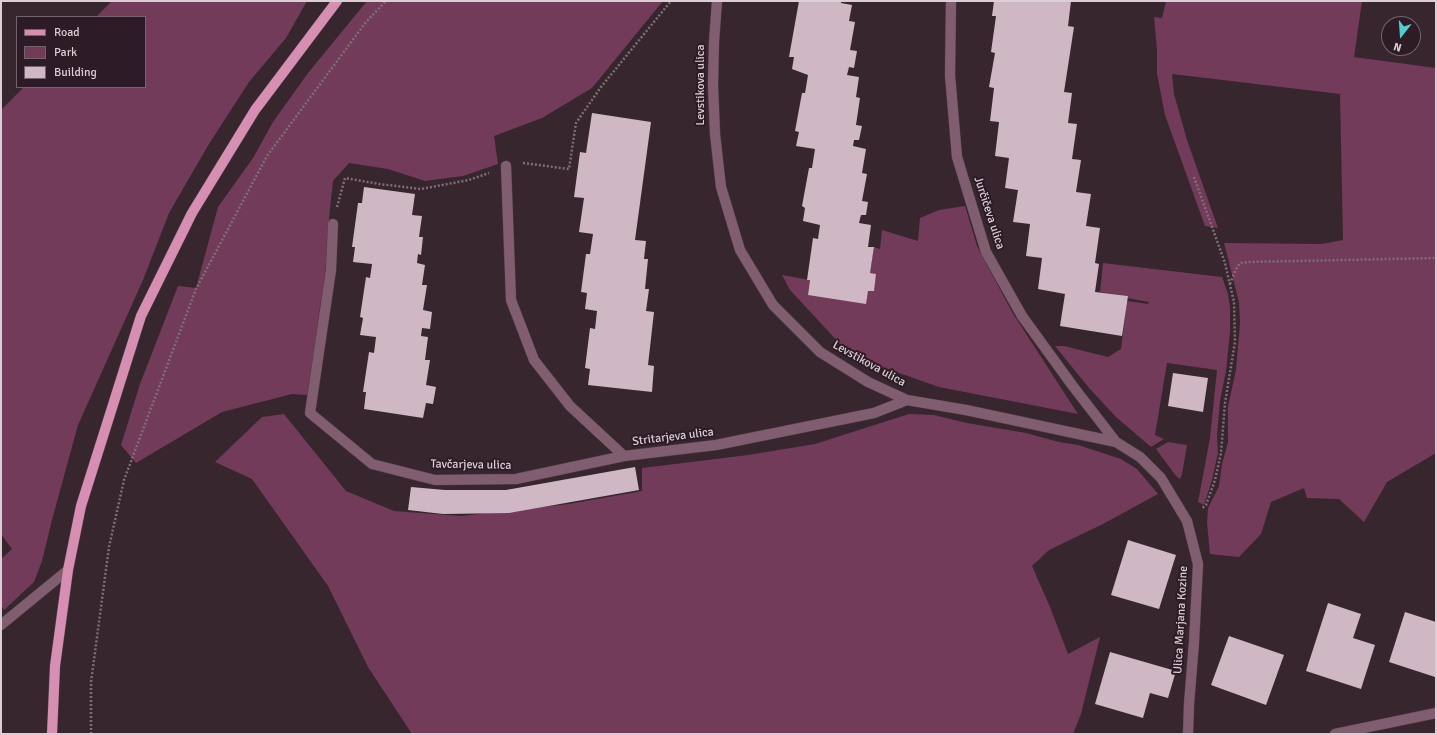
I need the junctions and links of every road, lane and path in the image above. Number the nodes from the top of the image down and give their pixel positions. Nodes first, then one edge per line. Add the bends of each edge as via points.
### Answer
1 (337, 1) edge
2 (386, 1) edge
3 (671, 1) edge
4 (717, 1) edge
5 (951, 1) edge
6 (506, 166) junction
7 (1194, 177) dead end
8 (333, 224) joint
9 (1436, 258) edge
10 (1230, 284) junction
11 (907, 400) junction
12 (1116, 442) junction
13 (624, 456) junction
14 (1187, 521) junction
15 (68, 570) junction
16 (1, 625) edge
17 (1436, 713) edge
18 (52, 734) edge
19 (90, 734) edge
20 (1188, 734) edge
21 (1335, 734) edge

1 - 15 main road via 255,110 192,213 141,316 81,506
2 - 19 path via 366,22 267,156 196,289 124,480 109,547 92,682
3 - 6 path via 601,87 576,123 569,169 517,162
4 - 11 street, Levstikova ulica via 713,85 715,134 721,187 740,250 773,305 820,352 868,382
5 - 12 street, Jurčičeva ulica via 950,75 958,157 986,252 1022,316
6 - 8 path via 469,180 421,189 345,178
6 - 13 street, Stritarjeva ulica via 510,300 534,360 570,406
7 - 10 path
8 - 13 street, Tavčarjeva ulica via 331,270 310,413 372,464 435,480 516,479
9 - 10 path via 1240,263
10 - 14 path via 1234,302 1235,342 1224,403 1221,453 1206,505
11 - 12 street, Levstikova ulica
11 - 13 street, Stritarjeva ulica via 874,413 724,443
12 - 14 street, Ulica Marjana Kozine via 1140,457 1161,478
14 - 20 street, Ulica Marjana Kozine via 1198,564
15 - 16 street
15 - 18 main road via 55,666
17 - 21 street

